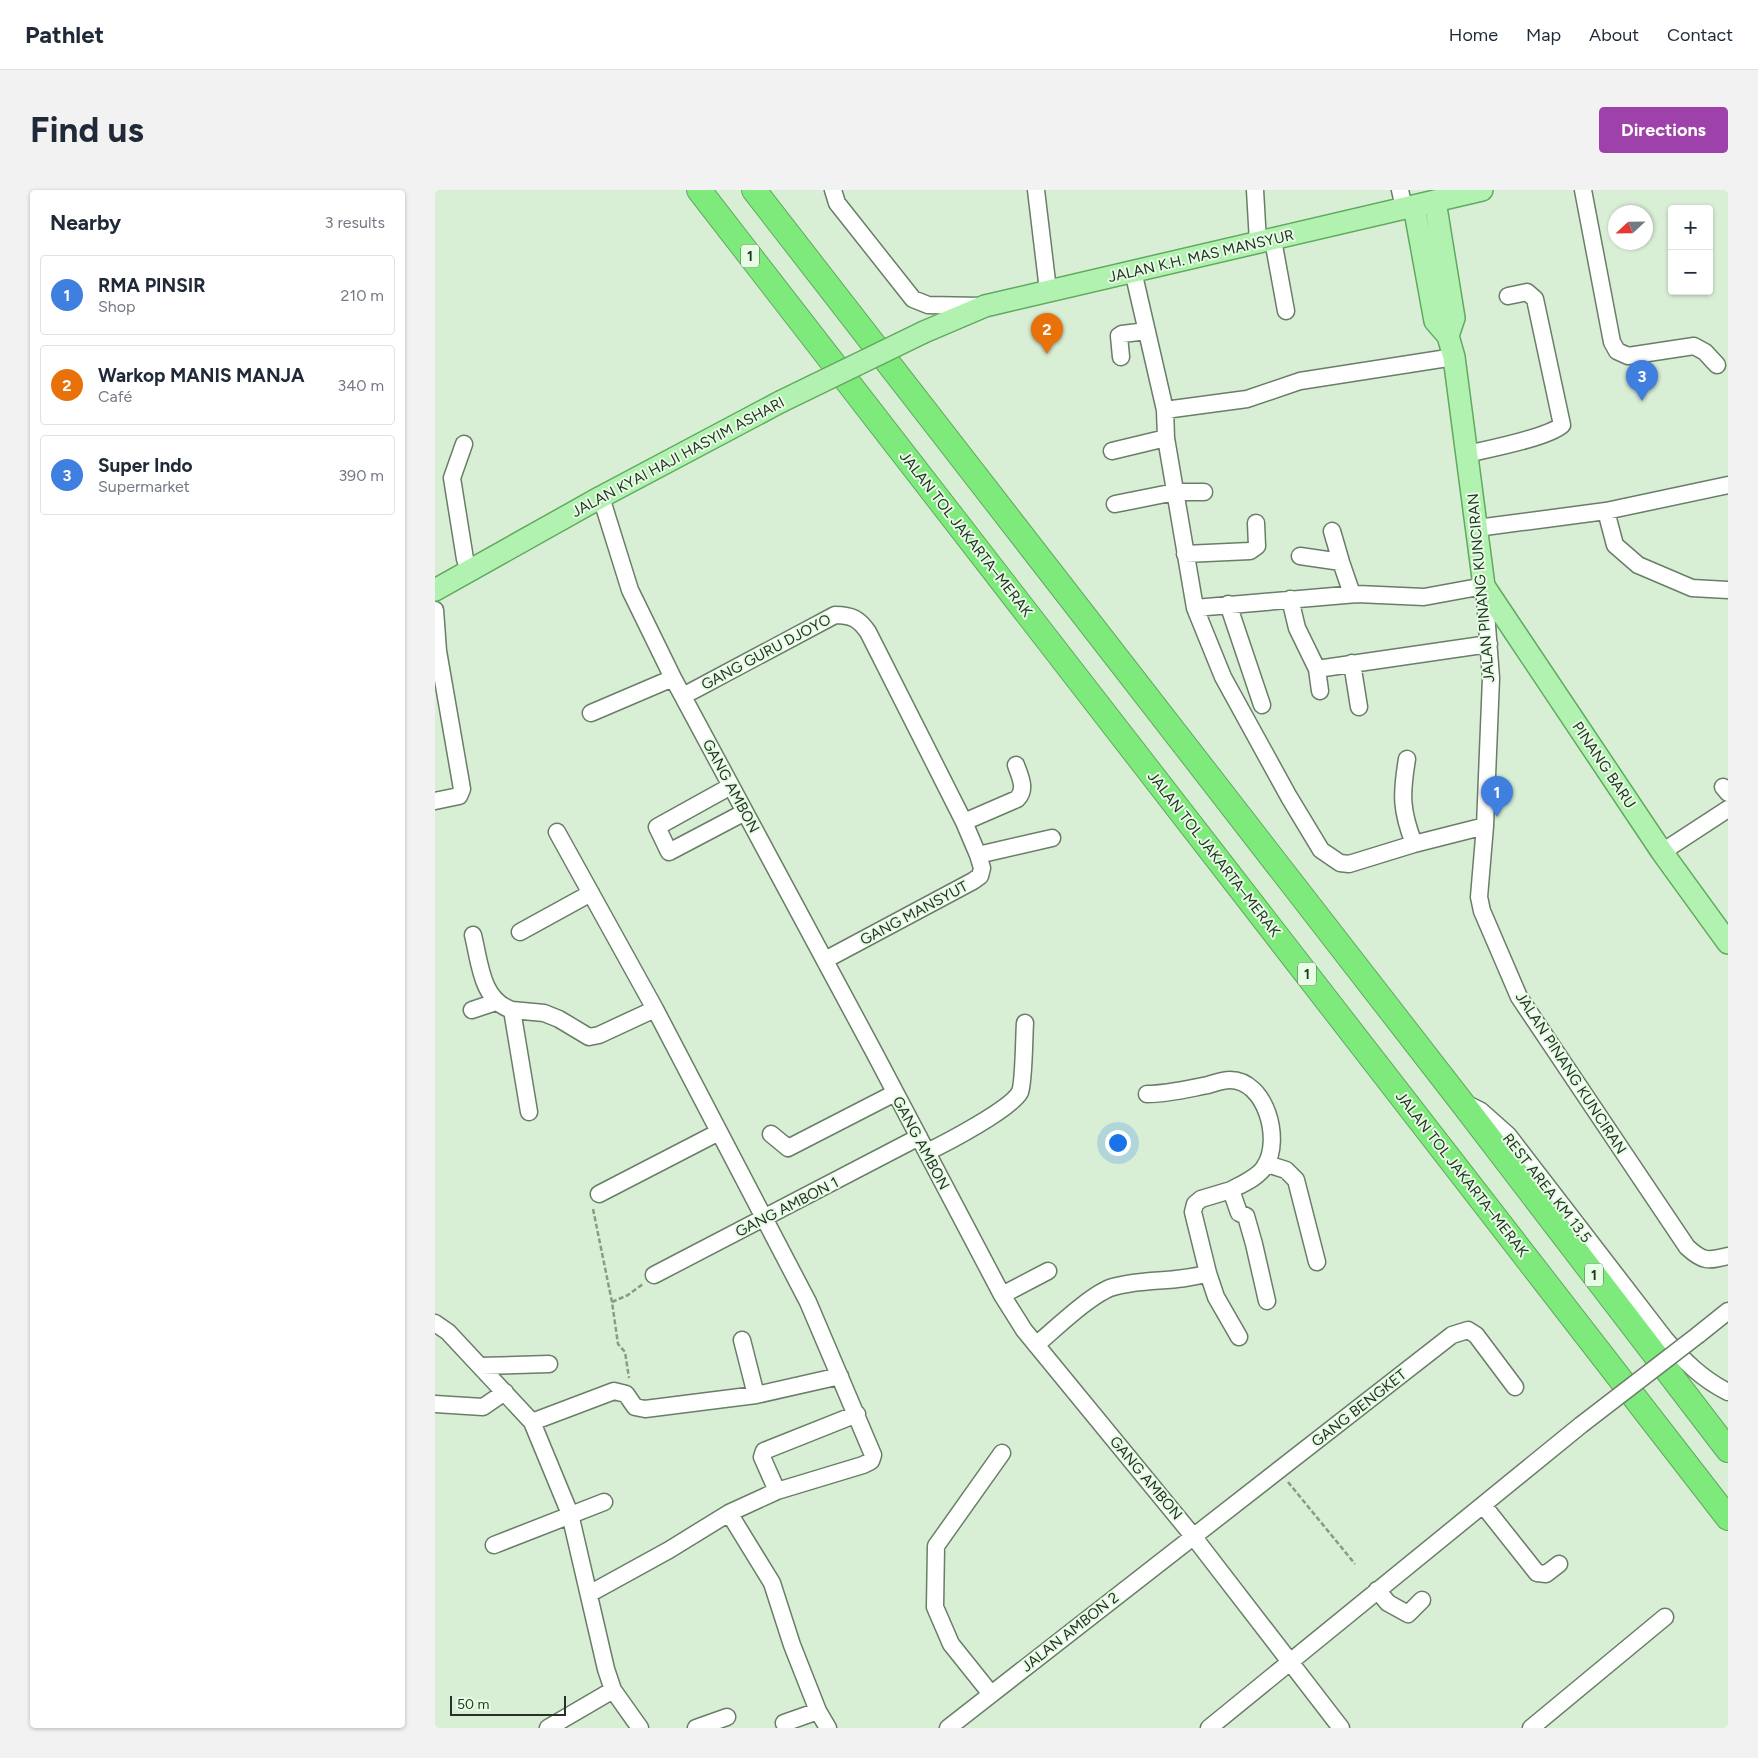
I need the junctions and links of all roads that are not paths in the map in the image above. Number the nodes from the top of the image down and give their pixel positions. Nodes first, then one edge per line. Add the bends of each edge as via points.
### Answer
1 (699, 190) edge
2 (754, 190) edge
3 (833, 190) edge
4 (1036, 190) edge
5 (1255, 190) edge
6 (1478, 190) edge
7 (1583, 190) edge
8 (1406, 201) edge
9 (1435, 201) junction
10 (1265, 241) junction
11 (1133, 271) junction
12 (1048, 290) junction
13 (1508, 296) dead end
14 (985, 306) junction
15 (1286, 311) dead end
16 (1147, 331) junction
17 (924, 332) joint
18 (1448, 336) junction
19 (1121, 357) dead end
20 (1455, 357) junction
21 (1717, 365) dead end
22 (1165, 410) junction
23 (1166, 438) junction
24 (464, 444) dead end
25 (1112, 451) dead end
26 (1467, 454) junction
27 (1728, 485) edge
28 (1175, 492) junction
29 (1204, 492) dead end
30 (601, 497) junction
31 (1115, 504) dead end
32 (1606, 511) junction
33 (1256, 523) dead end
34 (1477, 528) junction
35 (1332, 531) dead end
36 (1185, 554) junction
37 (1300, 556) dead end
38 (1341, 562) junction
39 (469, 569) junction
40 (1484, 586) junction
41 (435, 590) edge
42 (1728, 590) edge
43 (1351, 594) junction
44 (1290, 599) junction
45 (1229, 604) junction
46 (1195, 608) junction
47 (435, 610) edge
48 (1489, 644) junction
49 (1352, 663) junction
50 (1317, 669) junction
51 (673, 678) junction
52 (1320, 691) dead end
53 (683, 696) junction
54 (1261, 706) dead end
55 (1359, 708) dead end
56 (591, 713) dead end
57 (925, 744) joint
58 (1407, 759) dead end
59 (1016, 765) dead end
60 (731, 786) junction
61 (435, 801) edge
62 (1728, 809) edge
63 (745, 812) junction
64 (964, 822) junction
65 (1485, 826) junction
66 (557, 832) dead end
67 (1052, 838) dead end
68 (1414, 844) junction
69 (1662, 852) junction
70 (978, 855) junction
71 (591, 893) junction
72 (520, 932) dead end
73 (473, 935) dead end
74 (1728, 943) edge
75 (825, 960) junction
76 (496, 1002) junction
77 (655, 1009) junction
78 (472, 1010) dead end
79 (512, 1010) junction
80 (1025, 1023) dead end
81 (895, 1093) junction
82 (1147, 1094) dead end
83 (1460, 1100) junction
84 (529, 1112) dead end
85 (719, 1132) junction
86 (771, 1134) dead end
87 (919, 1138) junction
88 (927, 1152) junction
89 (1267, 1164) junction
90 (1231, 1190) junction
91 (599, 1194) road end
92 (764, 1220) junction
93 (1728, 1256) edge
94 (1317, 1262) dead end
95 (1048, 1271) dead end
96 (1208, 1273) junction
97 (654, 1275) road end
98 (1002, 1295) junction
99 (1267, 1301) dead end
100 (1728, 1311) edge
101 (435, 1323) edge
102 (1239, 1337) dead end
103 (742, 1340) dead end
104 (1036, 1345) junction
105 (549, 1364) dead end
106 (480, 1366) junction
107 (840, 1376) junction
108 (1515, 1387) dead end
109 (505, 1392) junction
110 (1728, 1392) edge
111 (756, 1395) junction
112 (435, 1404) edge
113 (857, 1414) junction
114 (532, 1422) junction
115 (1728, 1450) edge
116 (1002, 1452) dead end
117 (777, 1491) junction
118 (604, 1502) dead end
119 (1483, 1504) junction
120 (729, 1512) junction
121 (570, 1514) junction
122 (1728, 1518) edge
123 (1193, 1536) junction
124 (494, 1545) dead end
125 (1559, 1564) dead end
126 (1377, 1590) junction
127 (589, 1594) junction
128 (1421, 1600) dead end
129 (1665, 1617) dead end
130 (1291, 1662) junction
131 (613, 1690) junction
132 (991, 1694) junction
133 (818, 1711) junction
134 (727, 1717) dead end
135 (784, 1723) dead end
136 (548, 1728) edge
137 (639, 1728) edge
138 (696, 1728) edge
139 (829, 1728) edge
140 (948, 1728) edge
141 (1209, 1728) edge
142 (1341, 1728) edge
143 (1531, 1728) edge

1 - 122 highway, JALAN TOL JAKARTA–MERAK / 1
2 - 83 highway, 1
3 - 14 street via 837,203 913,299 928,305
4 - 12 street
5 - 10 street
6 - 9 main road, JALAN K.H. MAS MANSYUR
7 - 21 street via 1612,342 1617,351 1628,356 1694,346
8 - 9 main road, JALAN K.H. MAS MANSYUR
8 - 10 main road, JALAN K.H. MAS MANSYUR
8 - 18 main road, JALAN PINANG KUNCIRAN via 1435,321
9 - 18 main road via 1454,318
10 - 11 main road, JALAN K.H. MAS MANSYUR
10 - 15 street
11 - 12 main road, JALAN K.H. MAS MANSYUR
11 - 16 street
12 - 14 main road, JALAN K.H. MAS MANSYUR
13 - 26 street via 1527,292 1535,299 1562,425 1541,435
14 - 17 main road, JALAN K.H. MAS MANSYUR
16 - 19 street via 1119,336
16 - 22 street
17 - 30 main road, JALAN KYAI HAJI HASYIM ASHARI, bridge via 780,402
18 - 20 main road, JALAN PINANG KUNCIRAN
20 - 22 street via 1300,381 1247,399
20 - 26 main road, JALAN PINANG KUNCIRAN
22 - 23 street
23 - 25 street
23 - 28 street
24 - 39 street via 452,478
26 - 34 main road, JALAN PINANG KUNCIRAN
27 - 32 street
28 - 29 street
28 - 31 street
28 - 36 street
30 - 39 main road, JALAN KYAI HAJI HASYIM ASHARI
30 - 51 street, GANG AMBON via 630,590
32 - 34 street
32 - 42 street via 1615,545 1638,565 1692,588
33 - 36 street via 1257,546 1250,551
34 - 40 main road, JALAN PINANG KUNCIRAN
35 - 38 street
36 - 46 street
37 - 38 street
38 - 43 street
39 - 41 main road, JALAN KYAI HAJI HASYIM ASHARI
40 - 43 street via 1425,597
40 - 48 street, JALAN PINANG KUNCIRAN
40 - 69 main road, PINANG BARU
43 - 44 street
44 - 45 street
44 - 50 street via 1297,628
45 - 46 street
45 - 54 street
46 - 68 street via 1223,677 1321,850 1340,864 1349,864
47 - 61 street via 438,651 462,789 459,796
48 - 49 street
48 - 65 street, JALAN PINANG KUNCIRAN via 1491,681
49 - 50 street
49 - 55 street
50 - 52 street
51 - 53 street, GANG AMBON
51 - 56 street
53 - 57 street, GANG GURU DJOYO via 835,614 848,615 860,621 868,632
53 - 60 street, GANG AMBON
57 - 64 street, GANG MANSYUT
58 - 68 street via 1401,790 1405,818
59 - 64 street via 1022,794
60 - 63 street, GANG AMBON
60 - 63 street via 657,827 669,852
62 - 69 street
63 - 75 street, GANG AMBON
64 - 70 street, GANG MANSYUT
65 - 68 street
65 - 93 street, JALAN PINANG KUNCIRAN via 1479,897 1519,997 1687,1248 1708,1261
66 - 71 street
67 - 70 street
69 - 74 main road, PINANG BARU
70 - 75 street, GANG MANSYUT via 982,868 980,876 973,881
71 - 72 street
71 - 77 street
73 - 76 street via 487,990
75 - 81 street, GANG AMBON
76 - 78 street
76 - 79 street
77 - 79 street via 589,1037 544,1013
77 - 85 street
79 - 84 street
80 - 88 street via 1020,1091 1012,1102
81 - 86 street via 788,1148
81 - 87 street, GANG AMBON
82 - 89 street via 1167,1094 1231,1080 1251,1086 1263,1103 1271,1127
83 - 110 street, REST AREA KM 13,5 via 1481,1111 1508,1135 1687,1365
83 - 115 highway, 1
85 - 91 street
85 - 92 street
87 - 88 street, GANG AMBON
87 - 92 street, GANG AMBON 1
88 - 98 street, GANG AMBON
89 - 90 street via 1261,1172
89 - 94 street via 1286,1170 1296,1180
90 - 96 street via 1195,1204 1193,1212
90 - 99 street via 1239,1212 1246,1216
92 - 97 street, GANG AMBON 1
92 - 107 street via 811,1308
95 - 98 street
96 - 102 street via 1216,1297
96 - 104 street via 1184,1280 1111,1288
98 - 104 street, GANG AMBON
100 - 119 street, bridge
101 - 106 street
103 - 111 street
104 - 123 street, GANG AMBON
105 - 106 street
106 - 109 street
107 - 111 street
107 - 113 street
108 - 123 street, GANG BENGKET via 1476,1336 1468,1330 1452,1335
109 - 112 street via 483,1407
109 - 114 street
111 - 114 street via 645,1409 635,1407 626,1394 614,1391
113 - 117 street via 764,1451 761,1457
113 - 117 street via 873,1455 871,1461
114 - 121 street
116 - 132 street via 936,1546 935,1607 951,1644
117 - 120 street
118 - 121 street
119 - 125 street via 1537,1573 1545,1574
119 - 126 street
120 - 127 street
120 - 133 street via 772,1583
121 - 124 street
121 - 127 street
123 - 130 street, GANG AMBON
123 - 132 street, JALAN AMBON 2
126 - 128 street via 1388,1604 1408,1614
126 - 130 street
127 - 131 street
129 - 143 street
130 - 141 street
130 - 142 street, GANG AMBON
131 - 136 street
131 - 137 street
132 - 140 street, JALAN AMBON 2
133 - 135 street
133 - 139 street
134 - 138 street

